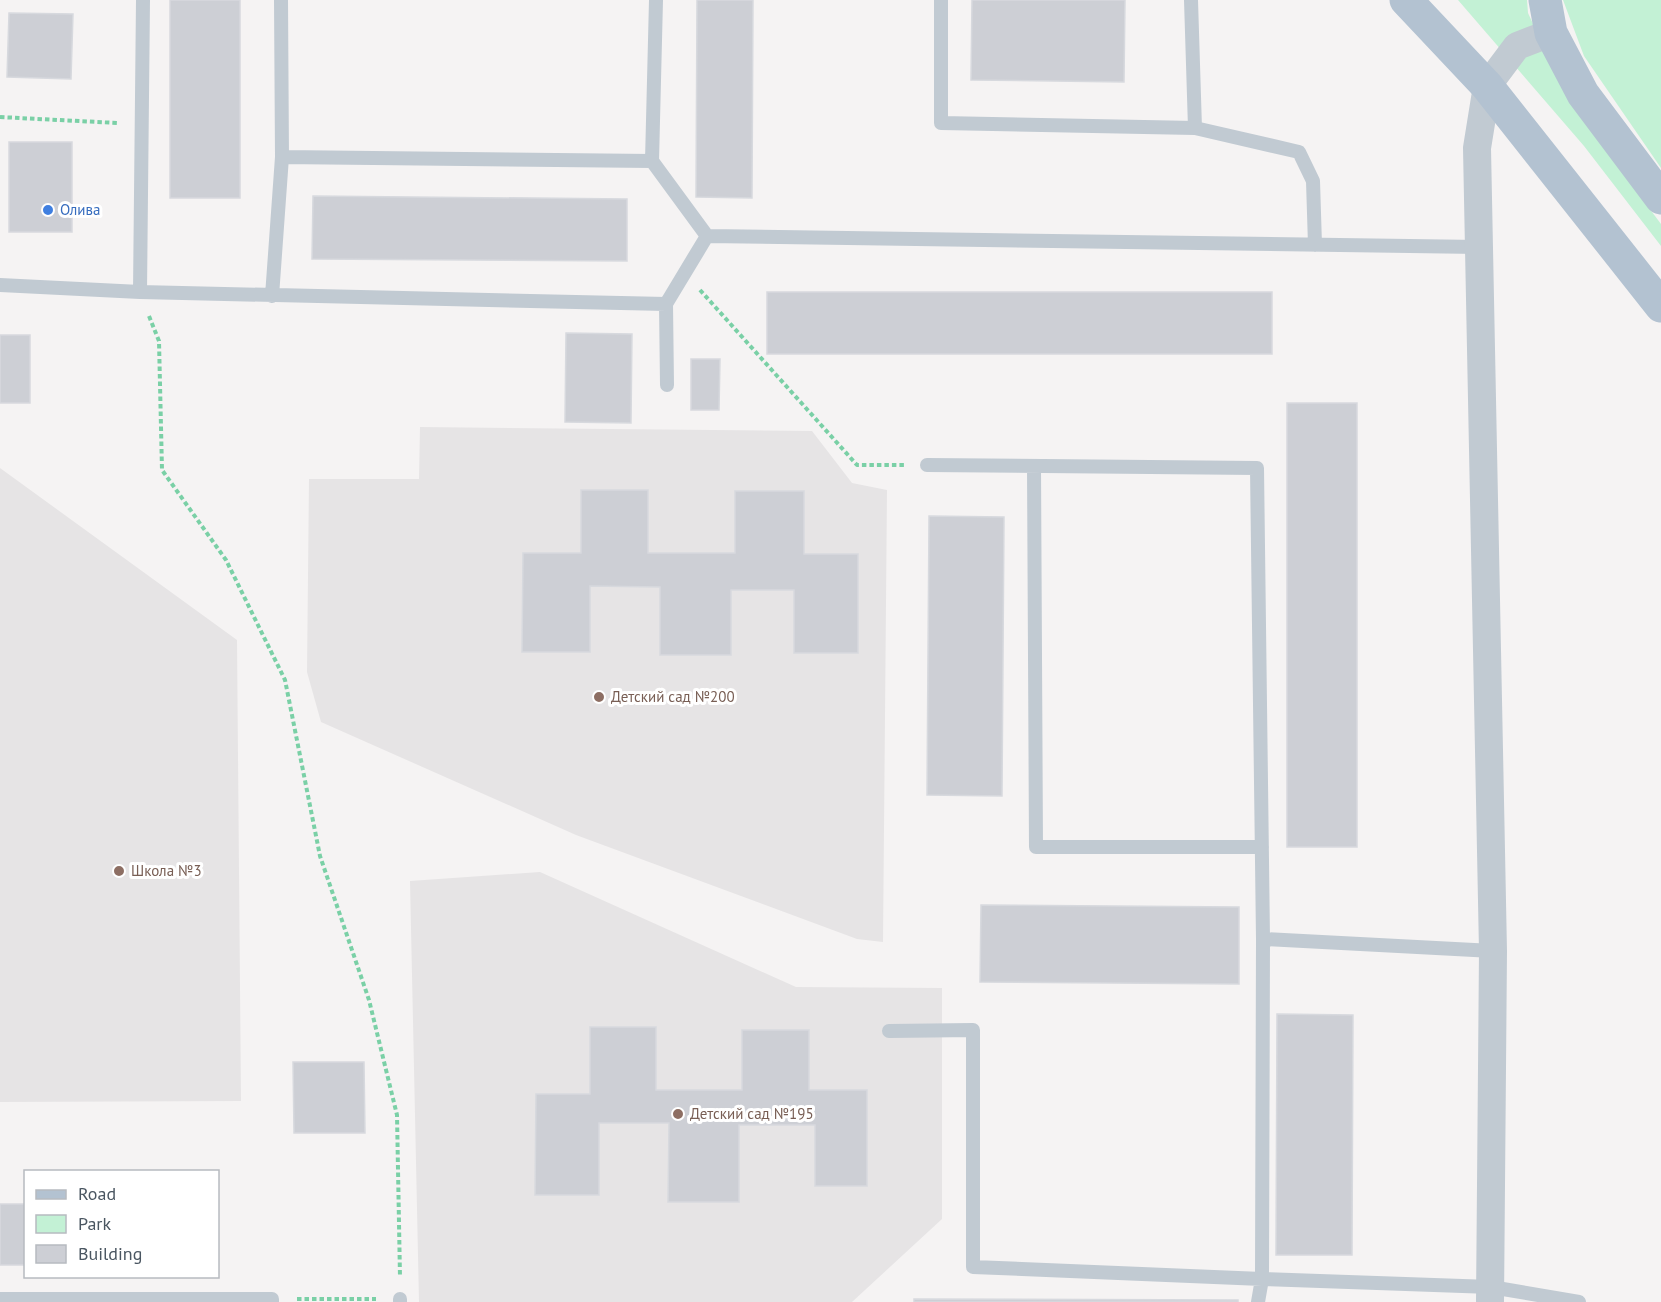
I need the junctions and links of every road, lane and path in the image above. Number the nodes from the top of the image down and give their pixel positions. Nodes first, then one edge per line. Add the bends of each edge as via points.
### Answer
1 (143, 0) edge
2 (281, 0) edge
3 (656, 0) edge
4 (941, 0) edge
5 (1191, 0) edge
6 (1406, 0) edge
7 (1545, 0) edge
8 (1551, 33) junction
9 (1486, 86) junction
10 (0, 117) edge
11 (142, 124) junction
12 (1195, 128) junction
13 (282, 157) junction
14 (652, 161) junction
15 (1661, 198) edge
16 (707, 236) junction
17 (1315, 245) junction
18 (1479, 247) junction
19 (686, 274) junction
20 (0, 285) edge
21 (140, 292) junction
22 (272, 296) junction
23 (666, 304) junction
24 (1661, 306) edge
25 (667, 385) dead end
26 (927, 465) joint
27 (1035, 466) junction
28 (1262, 847) junction
29 (1263, 939) junction
30 (1493, 951) junction
31 (889, 1031) dead end
32 (1262, 1279) junction
33 (1491, 1294) edge
34 (0, 1299) edge
35 (272, 1301) edge
36 (400, 1301) edge
37 (1258, 1302) edge
38 (1577, 1302) edge

1 - 11 lane
2 - 13 lane
3 - 14 lane
4 - 12 lane via 941,123
5 - 12 lane
6 - 9 main road
7 - 8 main road
8 - 9 street via 1517,46
8 - 15 main road via 1583,94
9 - 18 street via 1477,148
9 - 24 main road
10 - 11 path
11 - 21 lane
12 - 17 lane via 1299,152 1313,182
13 - 14 lane
13 - 22 lane
14 - 16 lane
16 - 17 lane
16 - 19 lane
17 - 18 lane
18 - 30 street
19 - 23 lane
19 - 26 path via 857,465
20 - 21 lane
21 - 22 lane
21 - 36 path via 159,341 162,470 226,560 285,680 320,856 369,1000 397,1115
22 - 23 lane
23 - 25 lane
26 - 27 lane
27 - 28 lane via 1257,468
27 - 28 lane via 1036,847
28 - 29 lane
29 - 30 lane
29 - 32 lane
30 - 33 street
31 - 32 lane via 973,1030 973,1267
32 - 33 lane
32 - 37 lane
33 - 38 lane
34 - 35 lane
35 - 36 path

